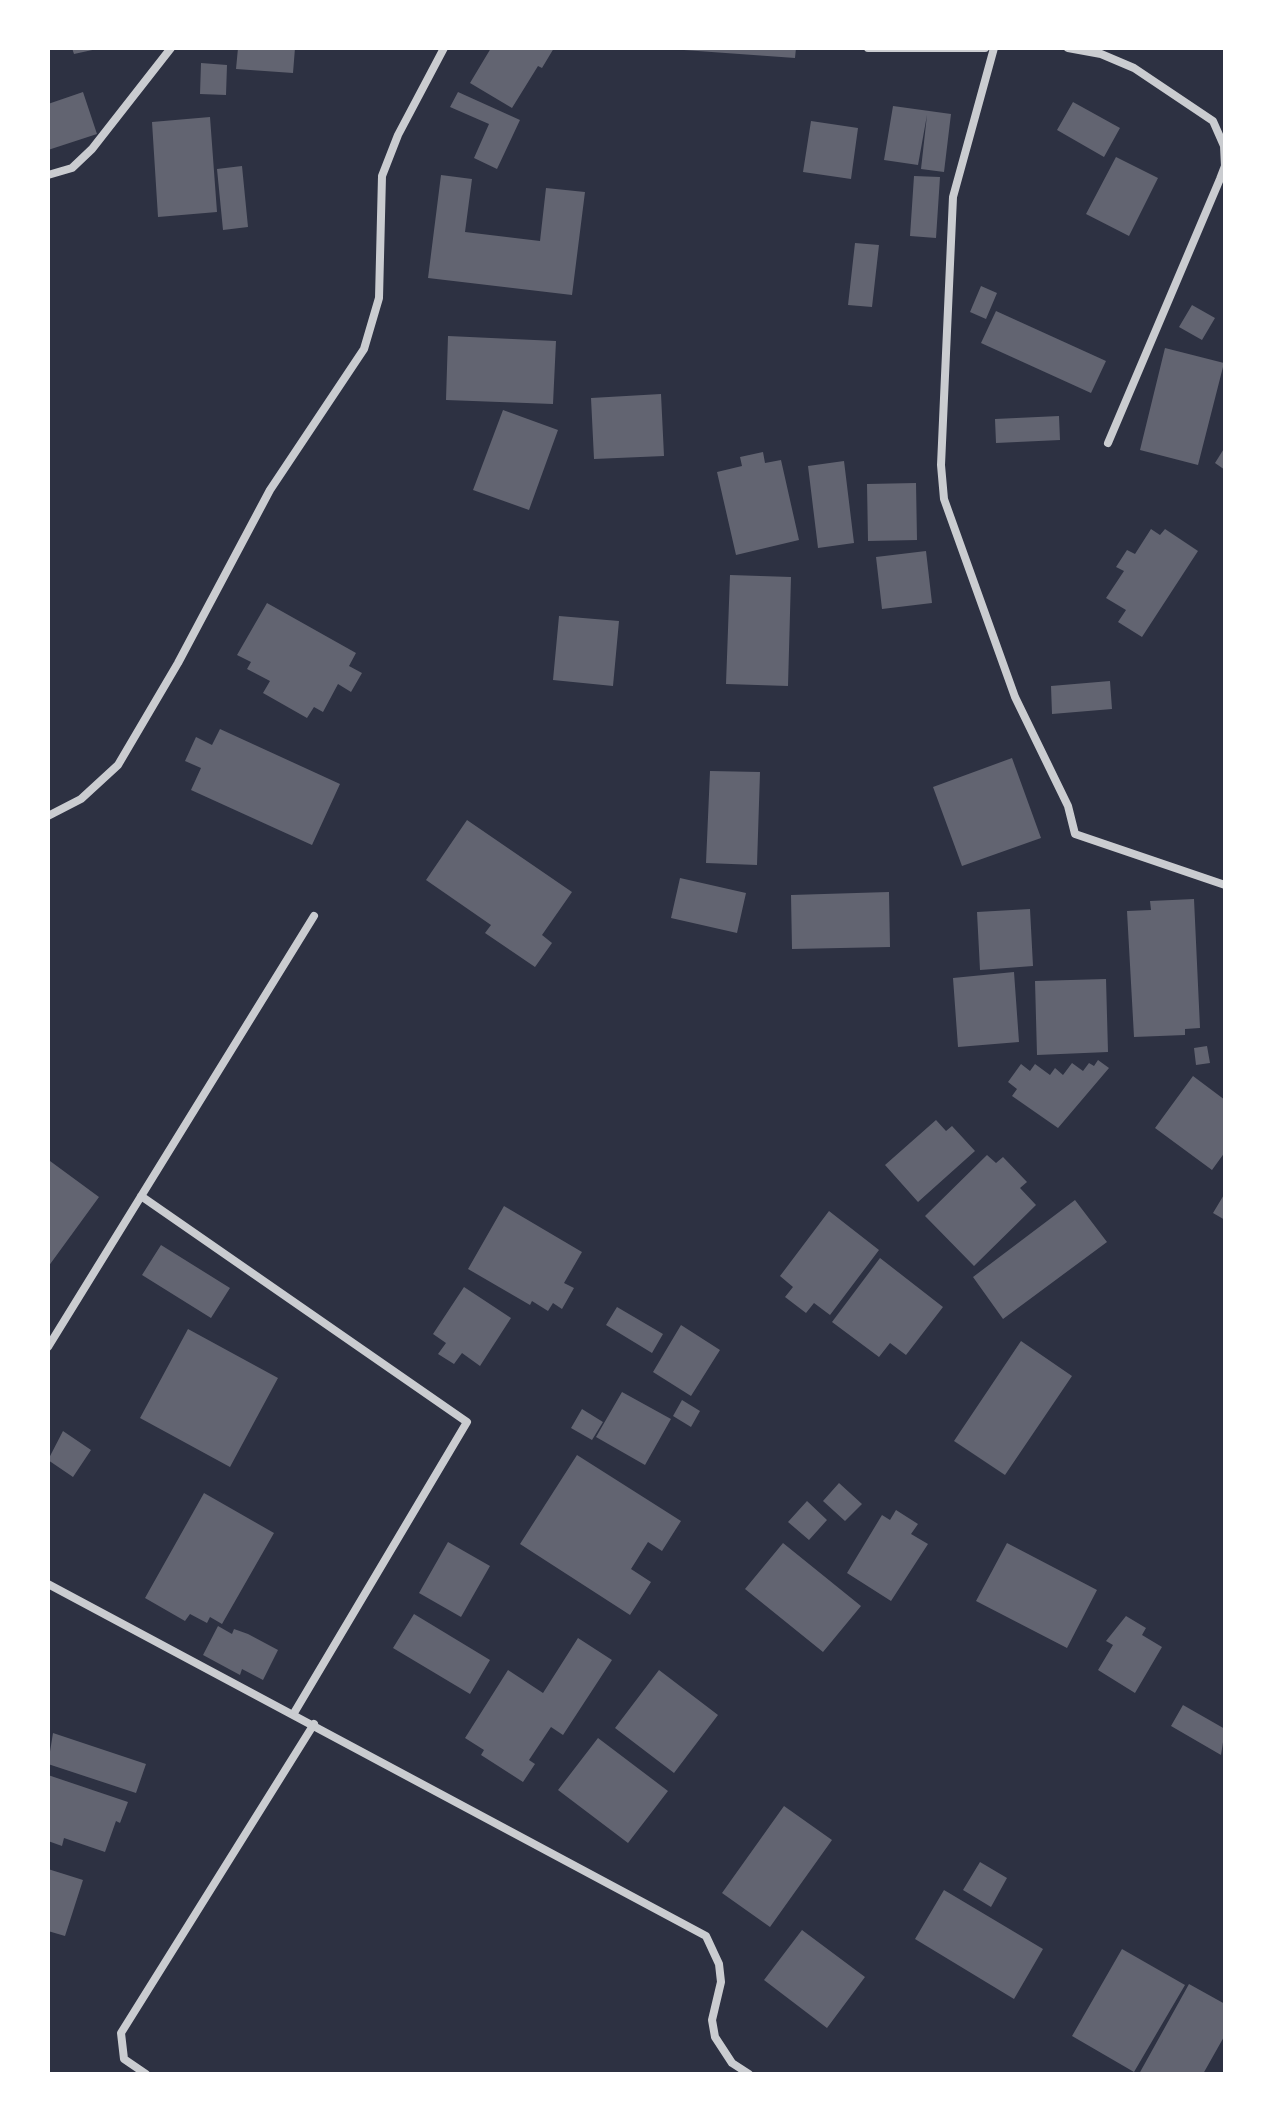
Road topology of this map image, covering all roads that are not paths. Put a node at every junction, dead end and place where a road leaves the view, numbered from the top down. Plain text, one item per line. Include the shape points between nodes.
1 (171, 48) edge
2 (444, 48) edge
3 (868, 48) edge
4 (985, 48) edge
5 (994, 48) edge
6 (1068, 48) edge
7 (48, 175) edge
8 (1108, 443) dead end
9 (48, 816) edge
10 (1225, 885) edge
11 (314, 916) dead end
12 (141, 1196) junction
13 (48, 1347) edge
14 (48, 1584) edge
15 (294, 1713) junction
16 (314, 1724) junction
17 (146, 2074) edge
18 (749, 2074) edge

1 - 7 street via 92,149 72,168
2 - 9 street via 382,176 379,298 364,349 270,490 118,765 81,799
3 - 4 street
5 - 10 street via 953,197 941,465 944,499 1015,697 1068,806 1075,834
6 - 8 street via 1134,68 1213,121 1224,146 1220,179
11 - 12 street
12 - 13 street
12 - 15 street via 467,1422
14 - 15 street
15 - 16 street
16 - 17 street via 121,2033 124,2059
16 - 18 street via 706,1936 715,1948 720,1973 712,2020 715,2037 732,2063

